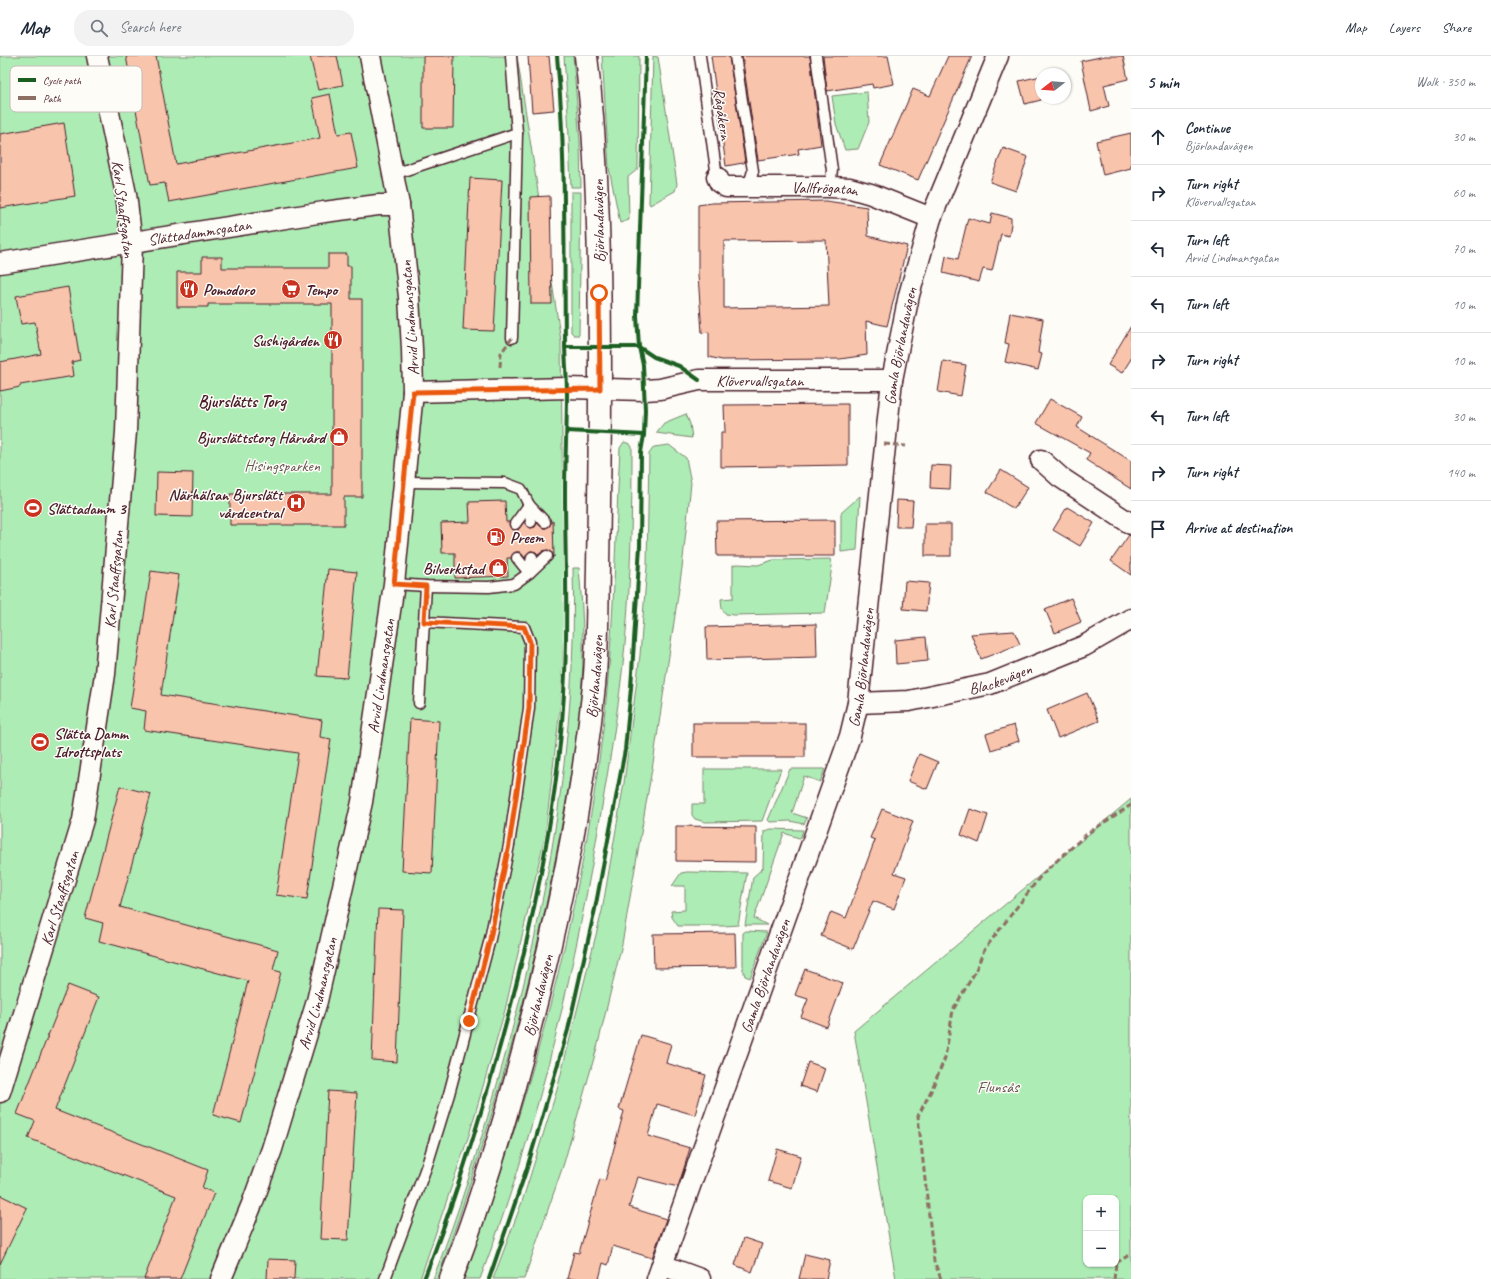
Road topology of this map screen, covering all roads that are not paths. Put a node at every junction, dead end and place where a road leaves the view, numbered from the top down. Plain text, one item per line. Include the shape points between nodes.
1 (97, 56) edge
2 (370, 56) edge
3 (511, 56) edge
4 (586, 56) edge
5 (700, 56) edge
6 (735, 56) edge
7 (816, 56) edge
8 (998, 56) edge
9 (99, 66) edge
10 (109, 112) edge
11 (517, 133) junction
12 (394, 174) junction
13 (717, 177) joint
14 (748, 187) junction
15 (830, 187) junction
16 (399, 204) junction
17 (932, 218) junction
18 (132, 244) junction
19 (0, 263) edge
20 (512, 338) dead end
21 (892, 380) junction
22 (600, 389) junction
23 (413, 392) junction
24 (1041, 460) dead end
25 (404, 482) junction
26 (529, 505) junction
27 (531, 522) dead end
28 (545, 522) dead end
29 (515, 524) dead end
30 (1131, 524) edge
31 (547, 556) dead end
32 (532, 557) dead end
33 (517, 558) dead end
34 (529, 573) junction
35 (394, 584) junction
36 (426, 586) junction
37 (1131, 619) edge
38 (424, 622) junction
39 (419, 703) dead end
40 (858, 704) junction
41 (0, 1092) edge
42 (660, 1272) edge
43 (221, 1279) edge
44 (385, 1279) edge
45 (450, 1279) edge
46 (700, 1279) edge

1 - 9 street, Karl Staaffsgatan
2 - 12 street, Arvid Lindmansgatan
3 - 11 lane
4 - 22 street, Björlandavägen via 597,176
5 - 13 lane, Rågåkern
6 - 14 lane via 752,171
7 - 15 lane via 832,170
8 - 17 street, Gamla Björlandavägen
10 - 18 street, Karl Staaffsgatan via 126,194
11 - 12 lane
11 - 20 lane
12 - 16 street, Arvid Lindmansgatan
13 - 14 street, Vallfrögatan via 726,187
14 - 15 street, Vallfrögatan
15 - 17 street, Vallfrögatan via 850,188 871,194
16 - 18 street, Slättadammsgatan via 324,212
16 - 23 street, Arvid Lindmansgatan via 409,298
17 - 21 street, Gamla Björlandavägen via 909,295
18 - 19 street, Slättadammsgatan
18 - 41 street, Karl Staaffsgatan via 126,432 105,674 84,812
21 - 22 street, Klövervallsgatan via 699,380 660,389
21 - 40 street, Gamla Björlandavägen
22 - 23 street, Klövervallsgatan
22 - 45 street, Björlandavägen via 596,648 580,796 550,946 515,1082 482,1190
23 - 25 street, Arvid Lindmansgatan
24 - 30 street via 1060,477
25 - 26 lane via 505,483 521,489
25 - 35 street, Arvid Lindmansgatan
26 - 27 lane
26 - 28 lane
26 - 29 lane
31 - 34 lane
32 - 34 lane
33 - 34 lane
34 - 36 lane via 514,584 490,587
35 - 36 lane
35 - 43 street, Arvid Lindmansgatan via 362,802 317,1001 267,1163
36 - 38 lane
37 - 40 street, Blackevägen via 1084,646 990,684 909,701
38 - 39 lane
38 - 44 lane via 524,627 530,642 529,708 509,845 490,939 449,1094 428,1162
40 - 42 street, Gamla Björlandavägen via 845,751
42 - 46 street, Gamla Björlandavägen

